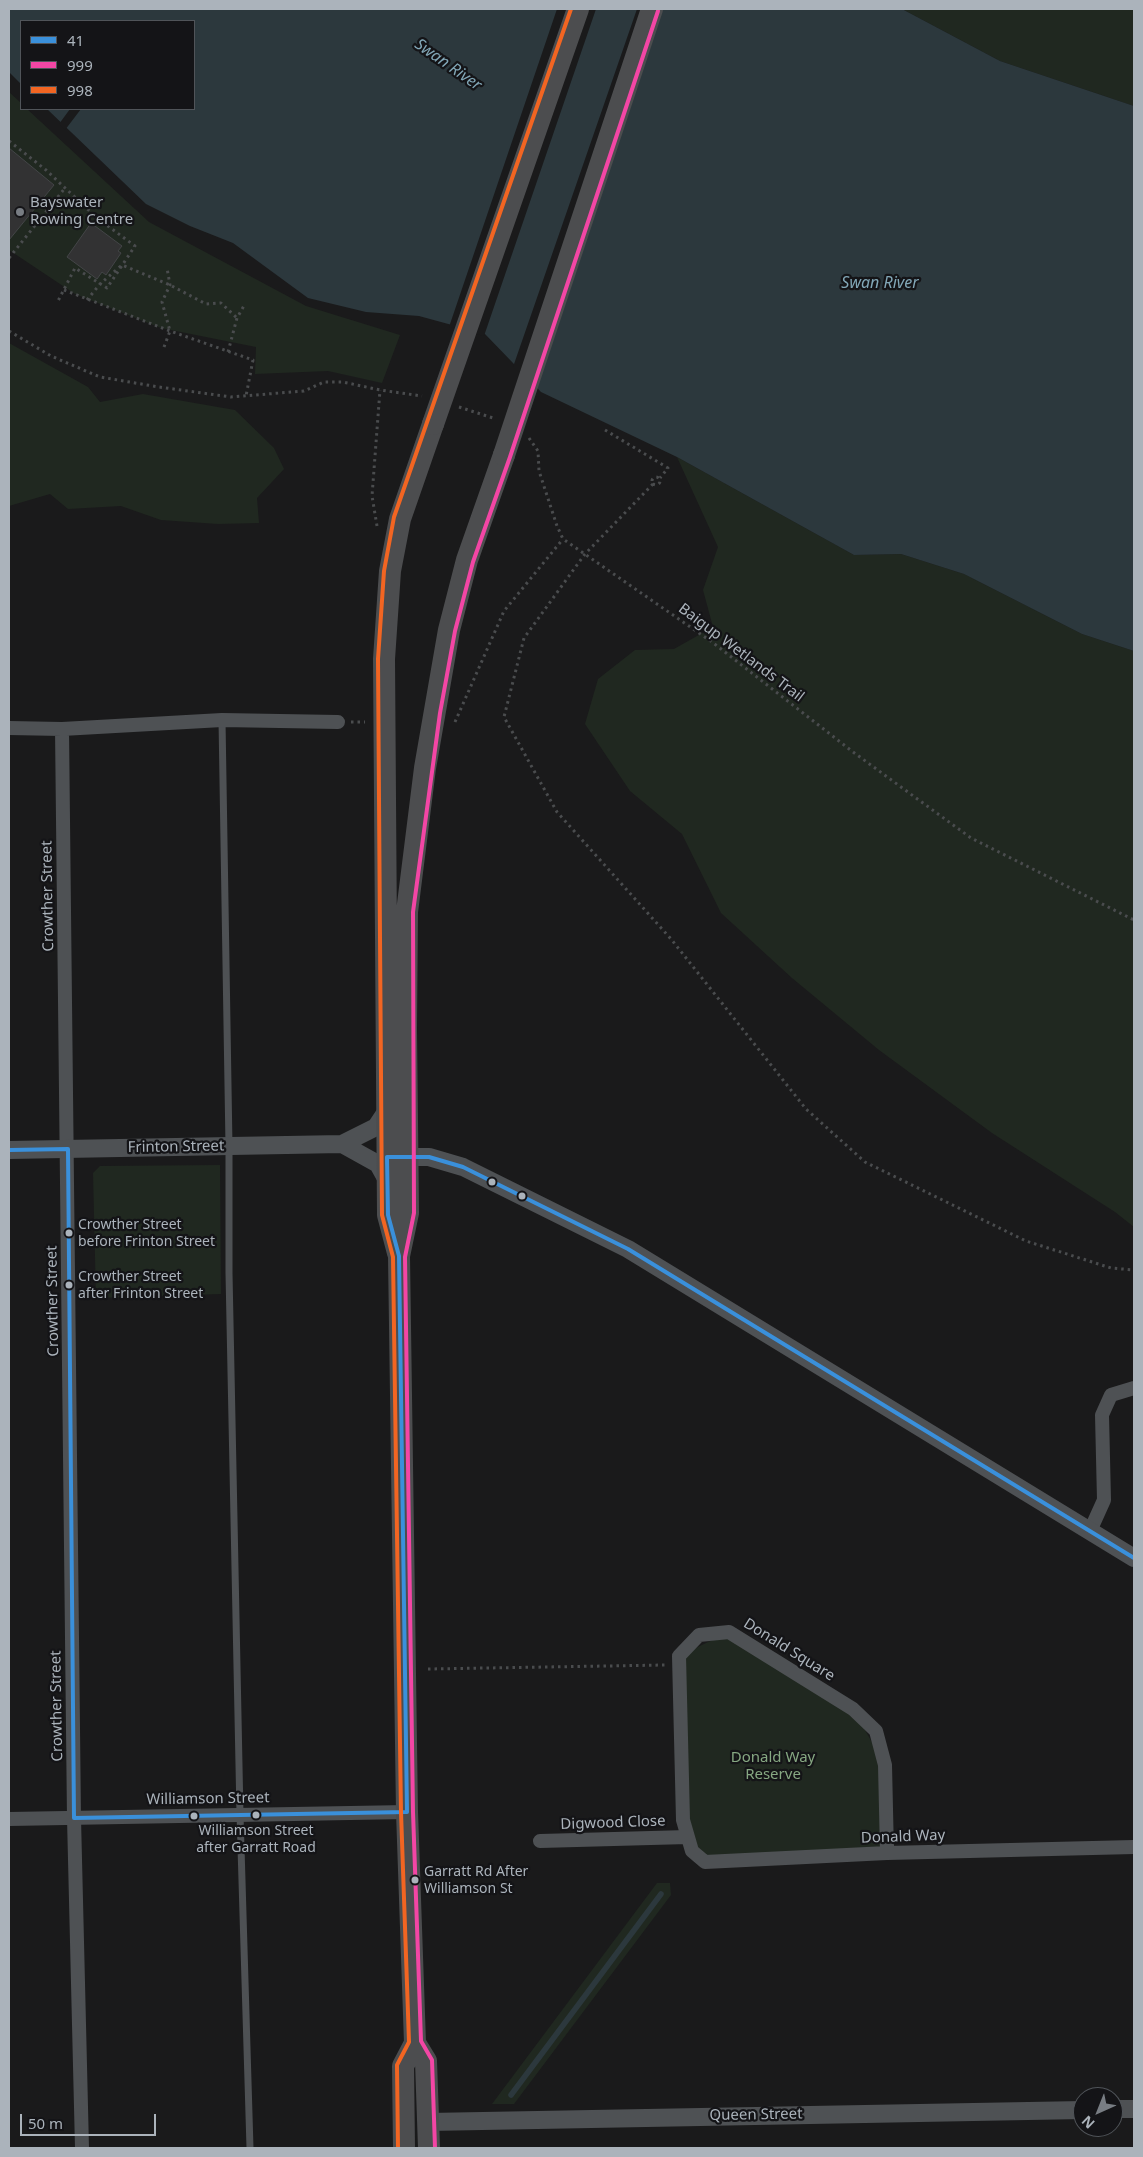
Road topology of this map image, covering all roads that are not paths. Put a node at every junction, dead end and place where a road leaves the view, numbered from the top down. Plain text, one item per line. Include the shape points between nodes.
1 (578, 9) edge
2 (652, 9) edge
3 (222, 720) junction
4 (338, 722) road end
5 (9, 728) edge
6 (62, 729) junction
7 (386, 1112) junction
8 (342, 1144) junction
9 (229, 1146) junction
10 (68, 1149) junction
11 (9, 1150) edge
12 (398, 1157) junction
13 (388, 1182) junction
14 (399, 1256) junction
15 (1134, 1388) edge
16 (1090, 1531) junction
17 (1134, 1558) edge
18 (407, 1812) junction
19 (240, 1814) junction
20 (74, 1818) junction
21 (9, 1819) edge
22 (688, 1837) junction
23 (540, 1841) dead end
24 (1134, 1847) edge
25 (887, 1853) junction
26 (415, 2043) junction
27 (1073, 2110) edge
28 (428, 2122) junction
29 (82, 2148) edge
30 (250, 2148) edge
31 (404, 2148) edge
32 (429, 2148) edge

1 - 7 main road, bridge via 400,519 390,571 384,659
2 - 12 main road, bridge via 467,560 449,630 425,768 408,912 406,1029
3 - 4 street
3 - 6 street
3 - 9 lane
5 - 6 street
6 - 10 street, Crowther Street
7 - 8 street, Frinton Street via 376,1127
7 - 12 main road
8 - 9 street, Frinton Street
8 - 13 street via 378,1164
9 - 10 street, Frinton Street
9 - 19 lane
10 - 11 street, Frinton Street
10 - 20 street, Crowther Street
12 - 13 main road
12 - 14 main road via 408,1213
12 - 16 street via 436,1158 463,1167 628,1249
13 - 14 main road via 388,1216
14 - 18 main road
15 - 16 street via 1111,1394 1102,1415 1104,1500
16 - 17 street
18 - 19 street, Williamson Street
18 - 26 main road
19 - 20 street, Williamson Street
19 - 30 lane
20 - 21 street, Williamson Street
20 - 29 street, Crowther Street
22 - 23 street, Digwood Close
22 - 25 street, Donald Way via 692,1851 705,1862
22 - 25 street, Donald Square via 683,1820 679,1656 700,1635 729,1632 853,1708 876,1731 884,1765
24 - 25 street, Donald Way
26 - 28 main road via 426,2061
26 - 31 main road via 403,2066
27 - 28 street, Queen Street
28 - 32 main road

